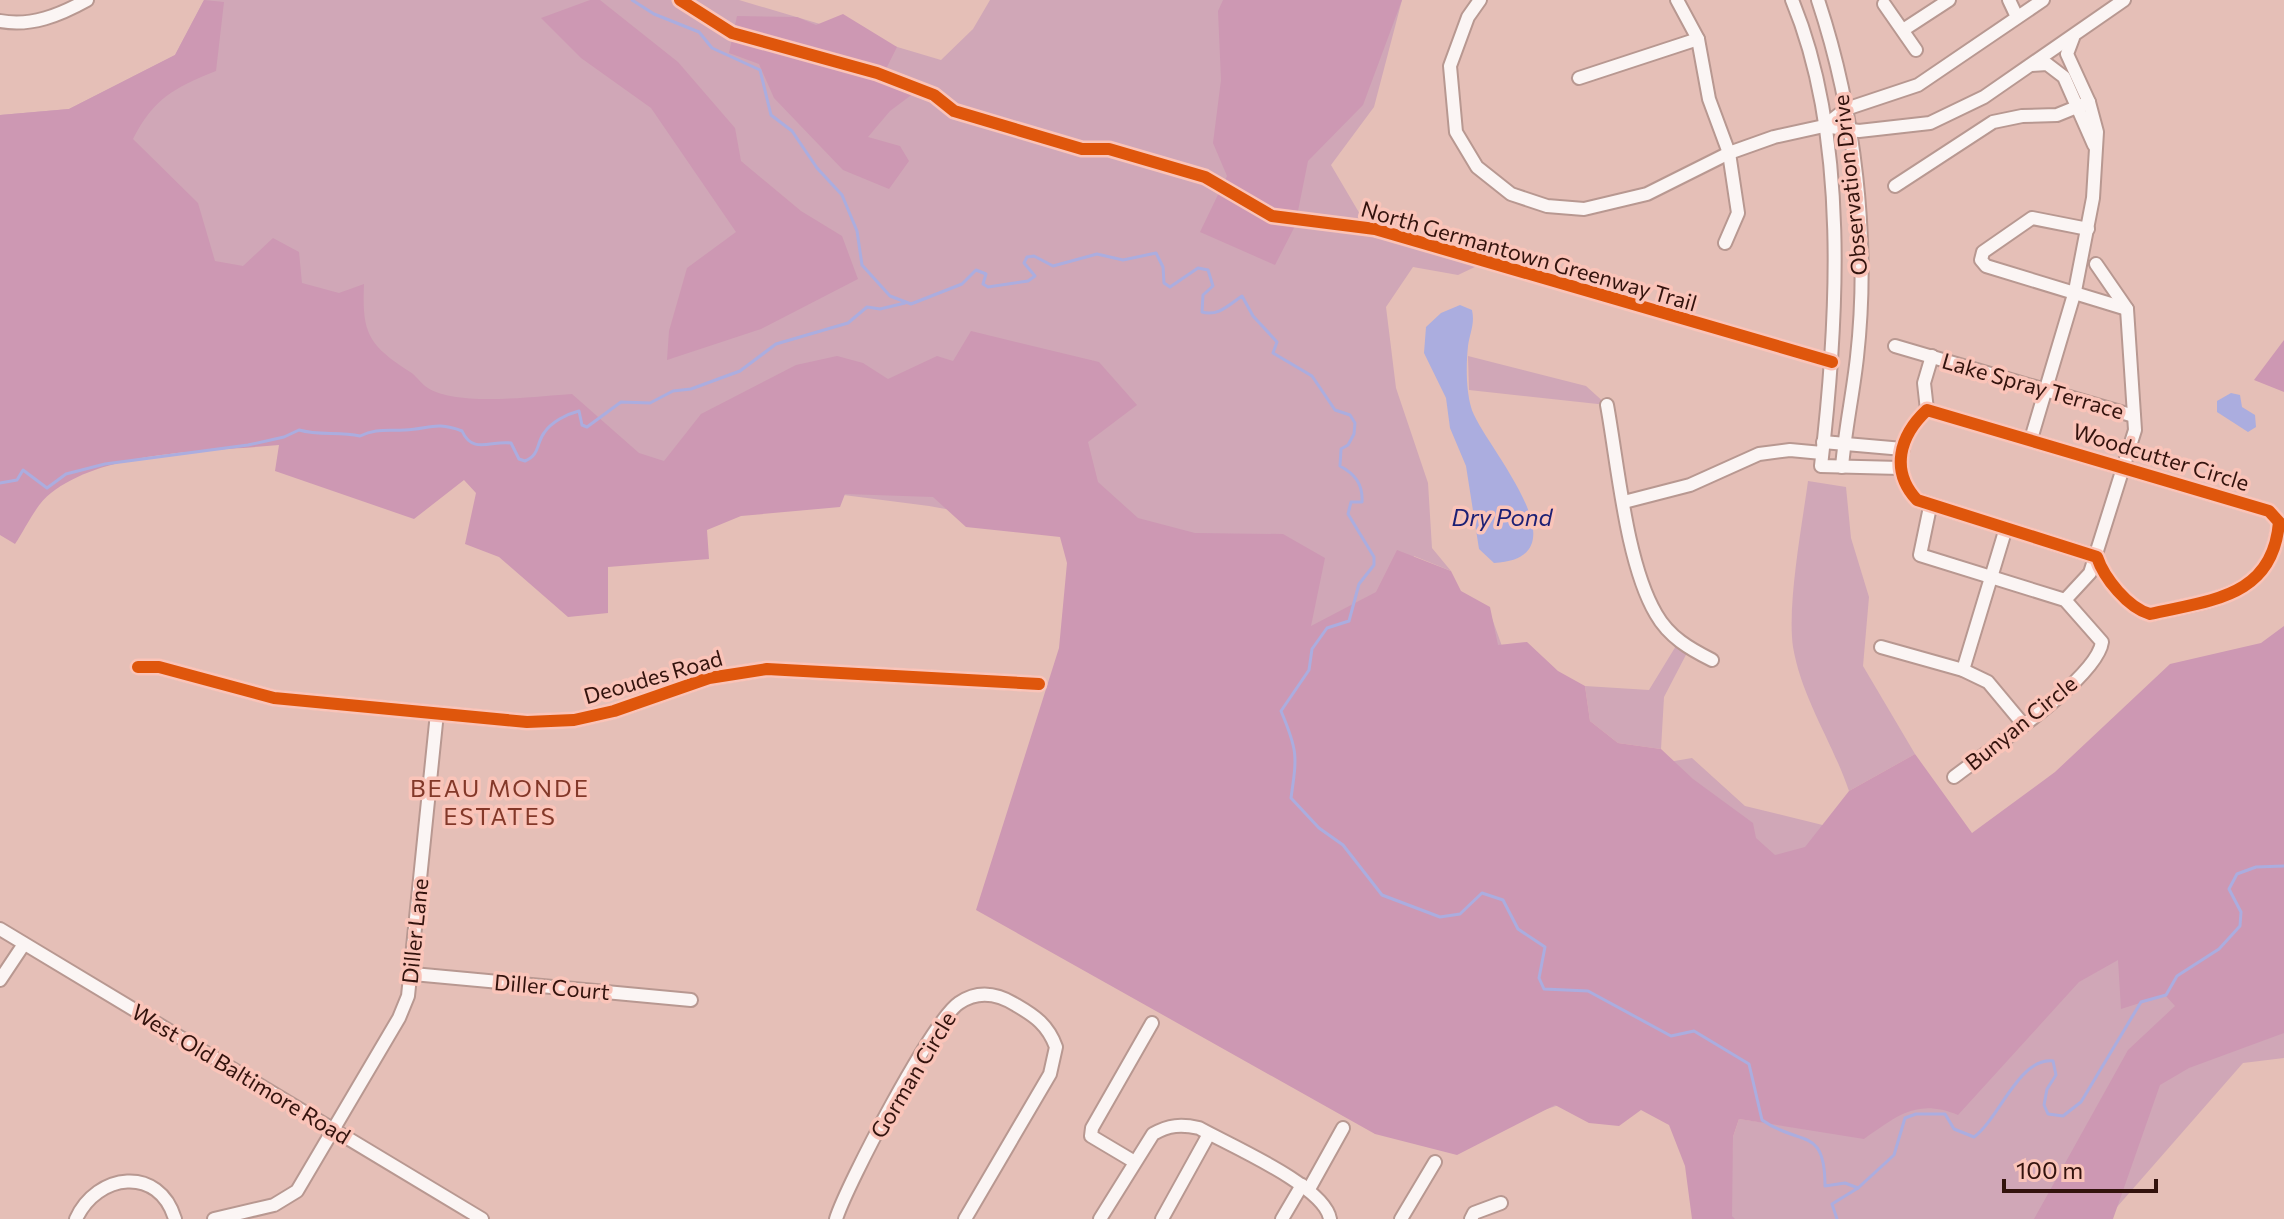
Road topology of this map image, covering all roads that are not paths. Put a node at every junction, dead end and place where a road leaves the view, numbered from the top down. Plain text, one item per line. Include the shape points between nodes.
1 (87, 0) edge
2 (1480, 0) edge
3 (1677, 0) edge
4 (1792, 0) edge
5 (1818, 0) edge
6 (1949, 0) edge
7 (2009, 0) edge
8 (2124, 0) edge
9 (2035, 2) edge
10 (1884, 4) dead end
11 (2017, 17) junction
12 (0, 21) edge
13 (1903, 30) junction
14 (2074, 36) junction
15 (1698, 39) junction
16 (1916, 50) dead end
17 (2031, 65) junction
18 (1579, 78) dead end
19 (2084, 104) junction
20 (1846, 109) junction
21 (1824, 126) junction
22 (1848, 130) junction
23 (1729, 153) junction
24 (1895, 186) dead end
25 (2088, 229) junction
26 (1725, 243) dead end
27 (2096, 264) dead end
28 (2075, 291) junction
29 (2127, 309) junction
30 (1895, 346) dead end
31 (1932, 356) junction
32 (2046, 390) junction
33 (1607, 405) dead end
34 (1927, 410) junction
35 (2134, 416) junction
36 (2031, 439) junction
37 (1845, 445) junction
38 (1903, 449) junction
39 (1822, 454) junction
40 (1842, 467) junction
41 (2124, 467) junction
42 (1900, 468) junction
43 (1624, 502) junction
44 (1930, 507) junction
45 (2006, 528) junction
46 (2097, 557) junction
47 (1990, 579) junction
48 (2065, 600) junction
49 (1881, 647) dead end
50 (1712, 660) dead end
51 (138, 667) dead end
52 (1963, 670) junction
53 (1039, 684) dead end
54 (437, 713) junction
55 (2023, 724) junction
56 (1954, 777) dead end
57 (0, 929) edge
58 (24, 944) junction
59 (413, 974) junction
60 (0, 980) edge
61 (691, 1000) dead end
62 (1152, 1023) dead end
63 (1343, 1128) dead end
64 (334, 1130) junction
65 (1209, 1134) junction
66 (1133, 1161) junction
67 (1435, 1162) dead end
68 (1306, 1187) junction
69 (1501, 1203) dead end
70 (249, 1215) edge
71 (76, 1219) edge
72 (175, 1219) edge
73 (214, 1219) edge
74 (482, 1219) edge
75 (836, 1219) edge
76 (965, 1219) edge
77 (1100, 1219) edge
78 (1162, 1219) edge
79 (1282, 1219) edge
80 (1330, 1219) edge
81 (1401, 1219) edge
82 (1471, 1219) edge

1 - 12 street via 41,20
2 - 23 street via 1456,43 1449,93 1456,132 1477,167 1511,194 1547,206 1584,209 1647,194
3 - 15 street
4 - 21 street, Observation Drive via 1814,67
5 - 20 street, Observation Drive
6 - 13 street
7 - 11 street
8 - 14 street
9 - 11 street
10 - 13 street
11 - 20 street via 1918,85
13 - 16 street
14 - 17 street
14 - 19 street via 2067,54
15 - 18 street
15 - 23 street via 1709,99
17 - 19 street via 2056,67
17 - 22 street via 1984,97 1930,123
19 - 24 street via 2057,115 1993,122
19 - 25 street via 2097,132
20 - 21 street
20 - 22 street, Observation Drive
21 - 22 street
21 - 23 street
21 - 39 street, Observation Drive via 1835,241 1832,362
22 - 37 street, Observation Drive via 1861,291
23 - 26 street via 1738,213
25 - 28 street
25 - 28 street via 2032,218 1983,252 1981,260 1986,266
27 - 29 street
28 - 29 street
28 - 32 street
29 - 35 street
30 - 31 street, Lake Spray Terrace
31 - 32 street, Lake Spray Terrace
31 - 34 street, Lake Spray Terrace via 1924,383
32 - 35 street, Lake Spray Terrace
32 - 36 street
33 - 43 street
34 - 36 street, Woodcutter Circle
34 - 38 street via 1916,420
35 - 41 street
36 - 41 street, Woodcutter Circle
37 - 38 street
37 - 39 street
37 - 40 street, Observation Drive
38 - 42 street
39 - 40 street
39 - 43 street via 1759,454 1690,485
40 - 42 street
41 - 46 street
41 - 46 street, Woodcutter Circle via 2275,514 2279,528 2270,558 2241,590 2150,614 2133,605 2101,570
42 - 44 street via 1907,490
43 - 50 street via 1637,563 1656,614 1683,646
44 - 45 street
44 - 47 street via 1920,555
45 - 46 street
45 - 47 street
46 - 48 street
47 - 48 street
47 - 52 street
48 - 55 street, Bunyan Circle via 2098,635 2101,651 2073,684
49 - 52 street
51 - 54 street, Deoudes Road via 159,667 274,698
52 - 55 street via 1988,682
53 - 54 street, Deoudes Road via 767,669 709,678 574,720 527,722
54 - 59 street, Diller Lane
55 - 56 street, Bunyan Circle
57 - 58 street, West Old Baltimore Road
58 - 60 street
58 - 64 street, West Old Baltimore Road
59 - 61 street, Diller Court
59 - 64 street, Diller Lane via 399,1018
62 - 66 street via 1092,1128 1091,1136
63 - 68 street
64 - 70 street, Diller Lane via 297,1191
64 - 74 street, West Old Baltimore Road
65 - 66 street via 1183,1125 1166,1127 1153,1134
65 - 68 street
65 - 78 street
66 - 77 street
67 - 81 street
68 - 79 street
68 - 80 street via 1329,1210
69 - 82 street
70 - 73 street, Diller Lane
71 - 72 street via 90,1195 133,1182 159,1191
75 - 76 street, Gorman Circle via 861,1161 945,1016 975,994 994,995 1040,1019 1056,1047 1050,1074

